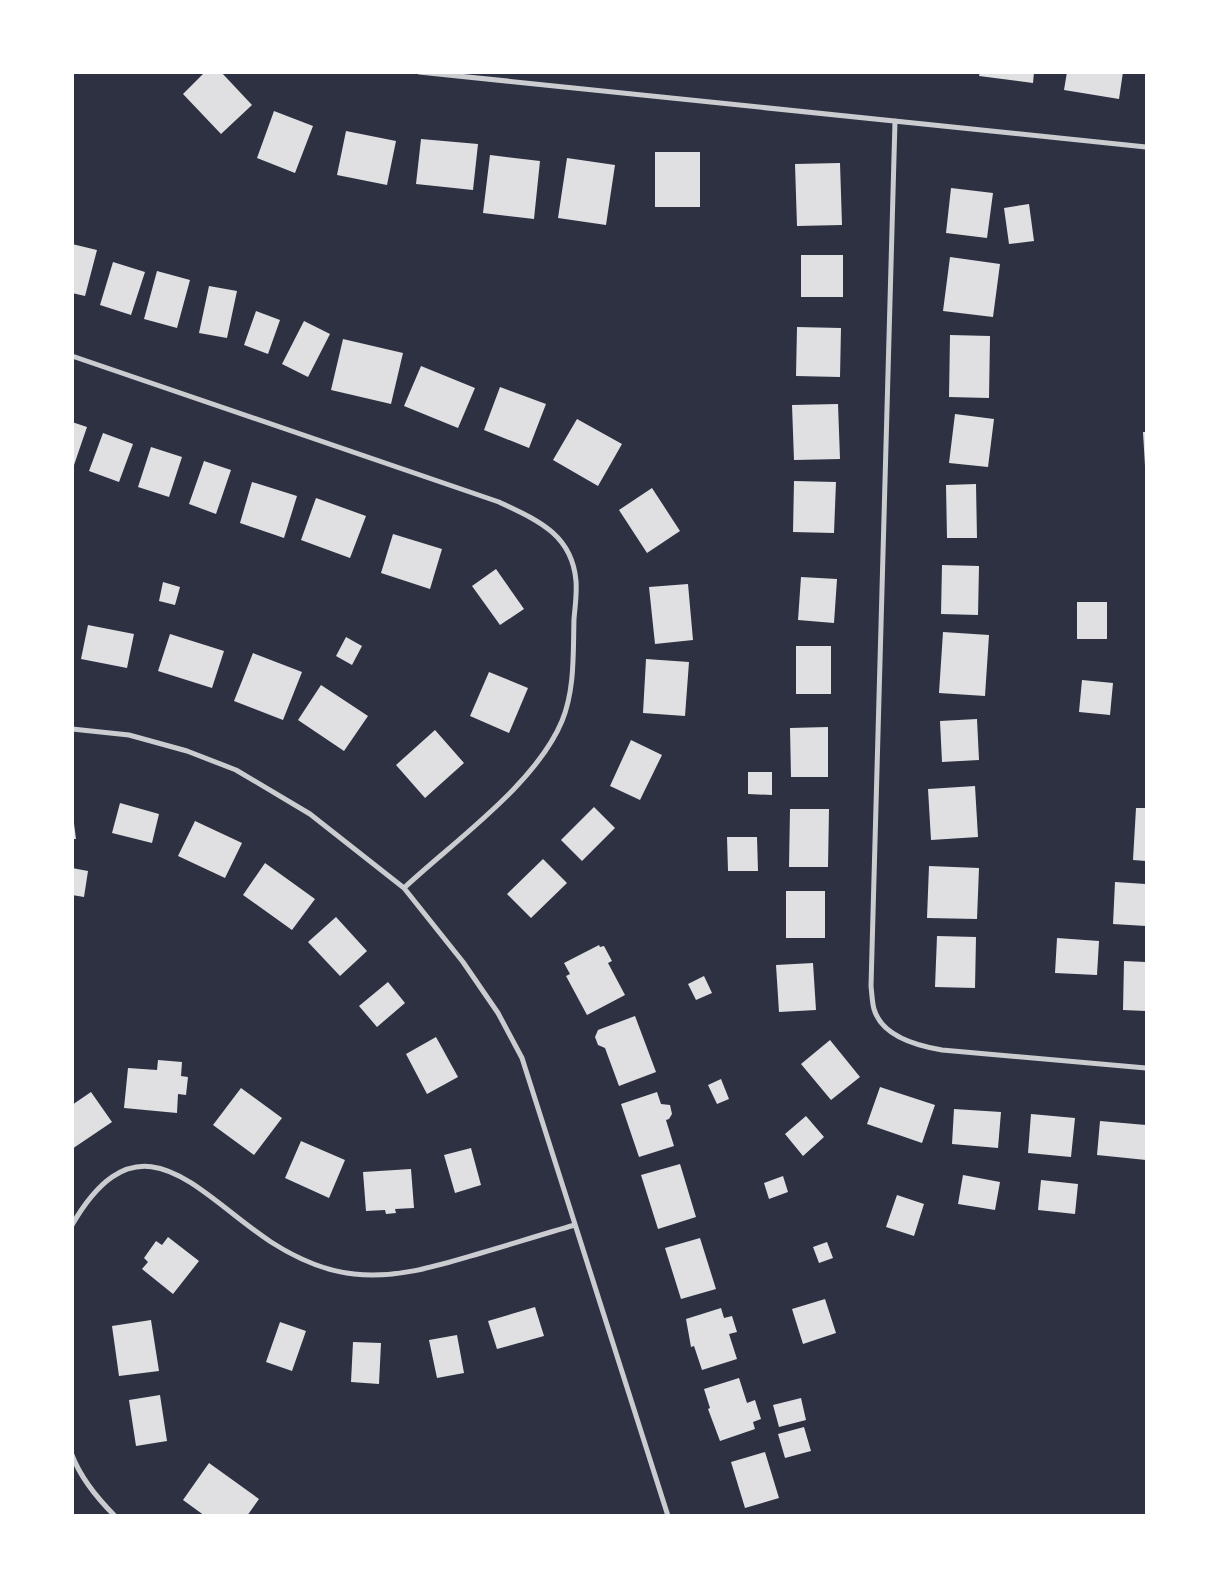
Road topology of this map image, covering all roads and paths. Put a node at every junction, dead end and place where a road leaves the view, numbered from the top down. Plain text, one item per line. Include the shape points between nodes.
1 (419, 72) edge
2 (895, 121) junction
3 (1146, 147) edge
4 (72, 356) edge
5 (72, 729) edge
6 (404, 888) junction
7 (1146, 1068) edge
8 (72, 1225) edge
9 (575, 1225) junction
10 (72, 1455) edge
11 (115, 1516) edge
12 (668, 1516) edge

1 - 2 street
2 - 3 street
2 - 7 street via 871,986 874,1009 888,1027 916,1046
4 - 6 street via 499,502 535,519 558,536 571,556 576,582 572,682 562,720 544,755 501,801
5 - 6 street via 129,735 187,751 236,770 310,814
6 - 9 street via 498,1012 522,1058
8 - 9 street via 101,1185 123,1172 145,1167 166,1169 187,1178 284,1250 323,1268 355,1274 386,1275 428,1268
9 - 12 street
10 - 11 street via 85,1481

